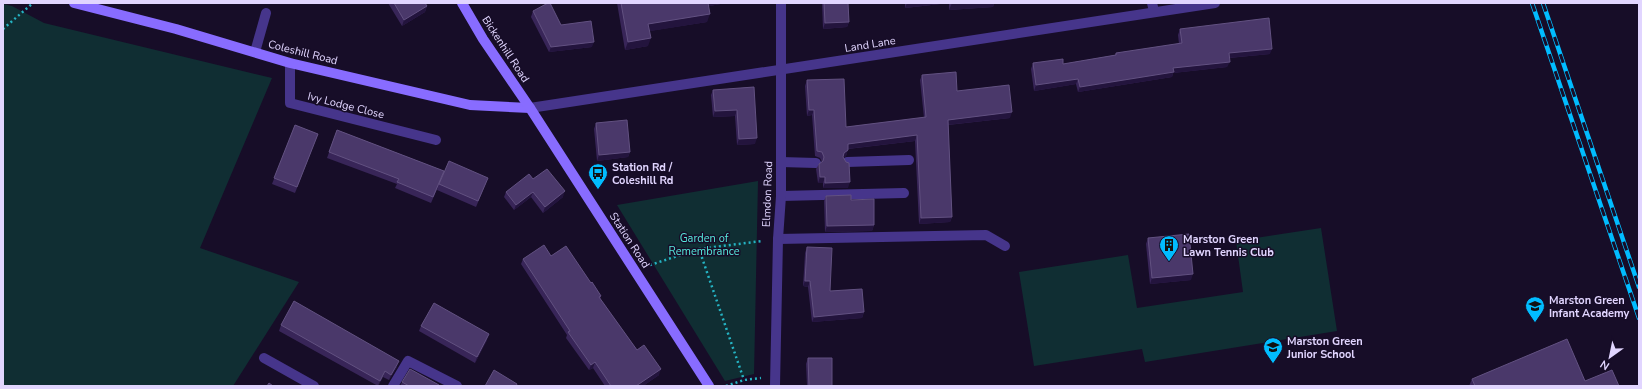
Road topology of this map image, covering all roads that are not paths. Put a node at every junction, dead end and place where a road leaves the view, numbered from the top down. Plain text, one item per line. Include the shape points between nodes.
1 (74, 3) edge
2 (462, 3) edge
3 (781, 3) edge
4 (1215, 3) edge
5 (1153, 7) edge
6 (266, 13) dead end
7 (255, 52) junction
8 (290, 63) junction
9 (780, 70) junction
10 (530, 108) junction
11 (436, 140) dead end
12 (909, 160) dead end
13 (781, 162) junction
14 (816, 162) dead end
15 (847, 162) edge
16 (904, 193) dead end
17 (780, 196) junction
18 (778, 239) junction
19 (1005, 246) dead end
20 (264, 358) dead end
21 (314, 386) edge
22 (393, 386) edge
23 (457, 386) edge
24 (709, 386) edge
25 (775, 386) edge

1 - 7 street, Coleshill Road via 176,28
2 - 10 street, Bickenhill Road
3 - 9 street, Elmdon Road
4 - 5 street, Land Lane
5 - 9 street, Land Lane
6 - 7 street
7 - 8 street, Coleshill Road
8 - 10 street, Coleshill Road via 470,105
8 - 11 street, Ivy Lodge Close via 290,103
9 - 10 street, Land Lane
9 - 13 street, Elmdon Road
10 - 24 street, Station Road
12 - 15 street
13 - 14 street
13 - 17 street, Elmdon Road
16 - 17 street
17 - 18 street, Elmdon Road
18 - 19 street via 986,235
18 - 25 street, Elmdon Road
20 - 21 street
22 - 23 street via 408,361

